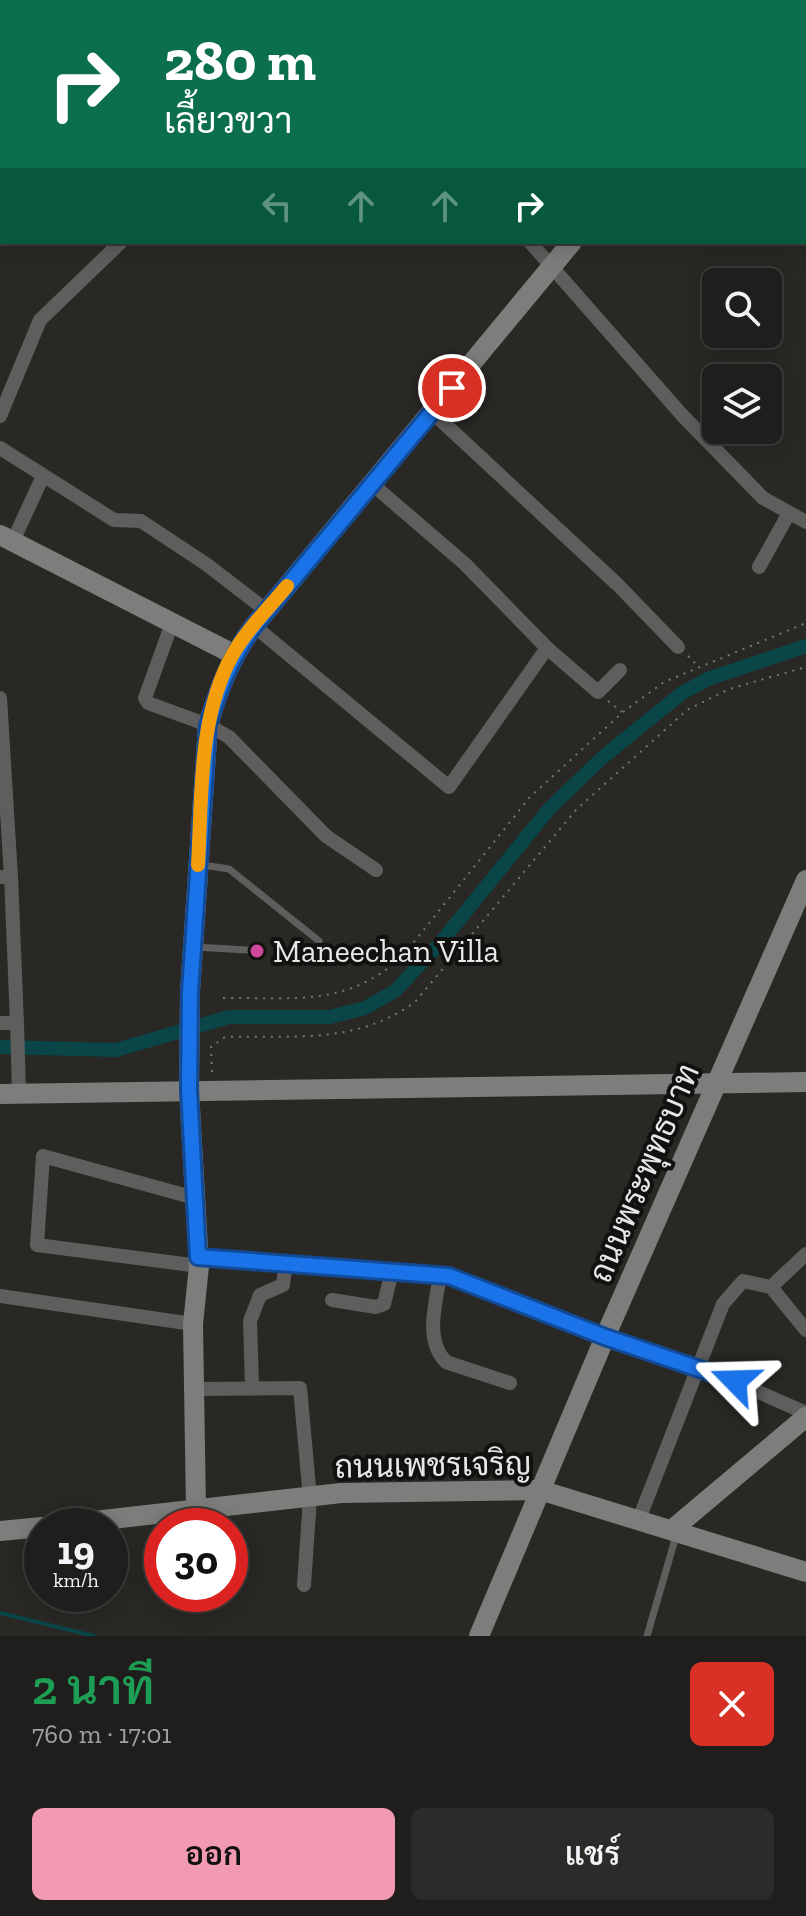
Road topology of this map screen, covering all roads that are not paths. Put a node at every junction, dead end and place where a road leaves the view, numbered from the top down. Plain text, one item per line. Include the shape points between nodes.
1 (119, 244) edge
2 (532, 244) edge
3 (570, 244) edge
4 (552, 268) junction
5 (432, 412) junction
6 (0, 416) edge
7 (0, 448) edge
8 (43, 476) junction
9 (372, 484) junction
10 (789, 513) junction
11 (806, 522) edge
12 (7, 538) edge
13 (759, 567) dead end
14 (260, 618) junction
15 (172, 623) junction
16 (678, 647) dead end
17 (547, 648) junction
18 (233, 654) junction
19 (620, 670) dead end
20 (0, 698) edge
21 (208, 725) junction
22 (198, 865) junction
23 (376, 870) dead end
24 (5, 877) edge
25 (806, 880) edge
26 (319, 941) dead end
27 (193, 947) junction
28 (247, 950) dead end
29 (0, 1023) edge
30 (17, 1026) junction
31 (715, 1082) junction
32 (806, 1082) edge
33 (13, 1090) edge
34 (189, 1090) junction
35 (195, 1198) junction
36 (806, 1254) edge
37 (199, 1262) junction
38 (286, 1262) junction
39 (392, 1271) junction
40 (440, 1275) junction
41 (771, 1287) junction
42 (0, 1296) edge
43 (332, 1300) dead end
44 (193, 1324) junction
45 (806, 1330) edge
46 (605, 1337) junction
47 (697, 1366) junction
48 (510, 1383) dead end
49 (252, 1387) junction
50 (195, 1389) junction
51 (806, 1415) edge
52 (540, 1490) junction
53 (310, 1498) junction
54 (196, 1508) edge
55 (215, 1508) edge
56 (639, 1519) junction
57 (24, 1529) edge
58 (675, 1530) junction
59 (0, 1531) edge
60 (806, 1572) edge
61 (304, 1585) dead end
62 (479, 1636) edge
63 (647, 1636) edge

1 - 6 street via 40,320
2 - 4 street
3 - 4 street
4 - 5 street
4 - 10 street via 692,426 763,498
5 - 9 street
5 - 16 street
7 - 8 street
8 - 12 street
8 - 14 street via 114,520 141,521 206,564
9 - 14 street
9 - 17 street via 465,564
10 - 11 street
10 - 13 street
12 - 15 street
14 - 17 street via 449,787
14 - 18 street
15 - 18 street
15 - 21 street via 145,698 152,706
17 - 19 street via 598,692
18 - 21 street
20 - 24 street
21 - 22 street
21 - 23 street via 244,751 326,836
22 - 26 lane via 229,869
22 - 27 street
24 - 30 street
25 - 31 street, ถนนพระพุทธบาท
27 - 28 lane
27 - 34 street
29 - 30 street
30 - 33 street
31 - 32 street
31 - 34 street
31 - 46 street, ถนนพระพุทธบาท
33 - 34 street
34 - 35 street
35 - 37 street
35 - 37 street via 43,1156 37,1245
36 - 41 street
37 - 38 street
37 - 44 street
38 - 39 street
38 - 49 street via 283,1285 260,1295 253,1311
39 - 40 street
39 - 43 street via 384,1304
40 - 46 street
40 - 48 street via 433,1327 438,1354 446,1362
41 - 45 street
41 - 47 street via 743,1281 723,1304
42 - 44 street
44 - 50 street
46 - 47 street
46 - 52 street, ถนนพระพุทธบาท
47 - 51 street
47 - 56 street
49 - 50 street
49 - 53 street via 300,1388
50 - 54 street
51 - 58 street
52 - 53 street, ถนนเพชรเจริญ
52 - 56 street, ถนนเพชรเจริญ
52 - 62 street, ถนนพระพุทธบาท
53 - 55 street, ถนนเพชรเจริญ
53 - 61 street
56 - 58 street, ถนนเพชรเจริญ
57 - 59 street
58 - 60 street, ถนนเพชรเจริญ
58 - 63 lane

